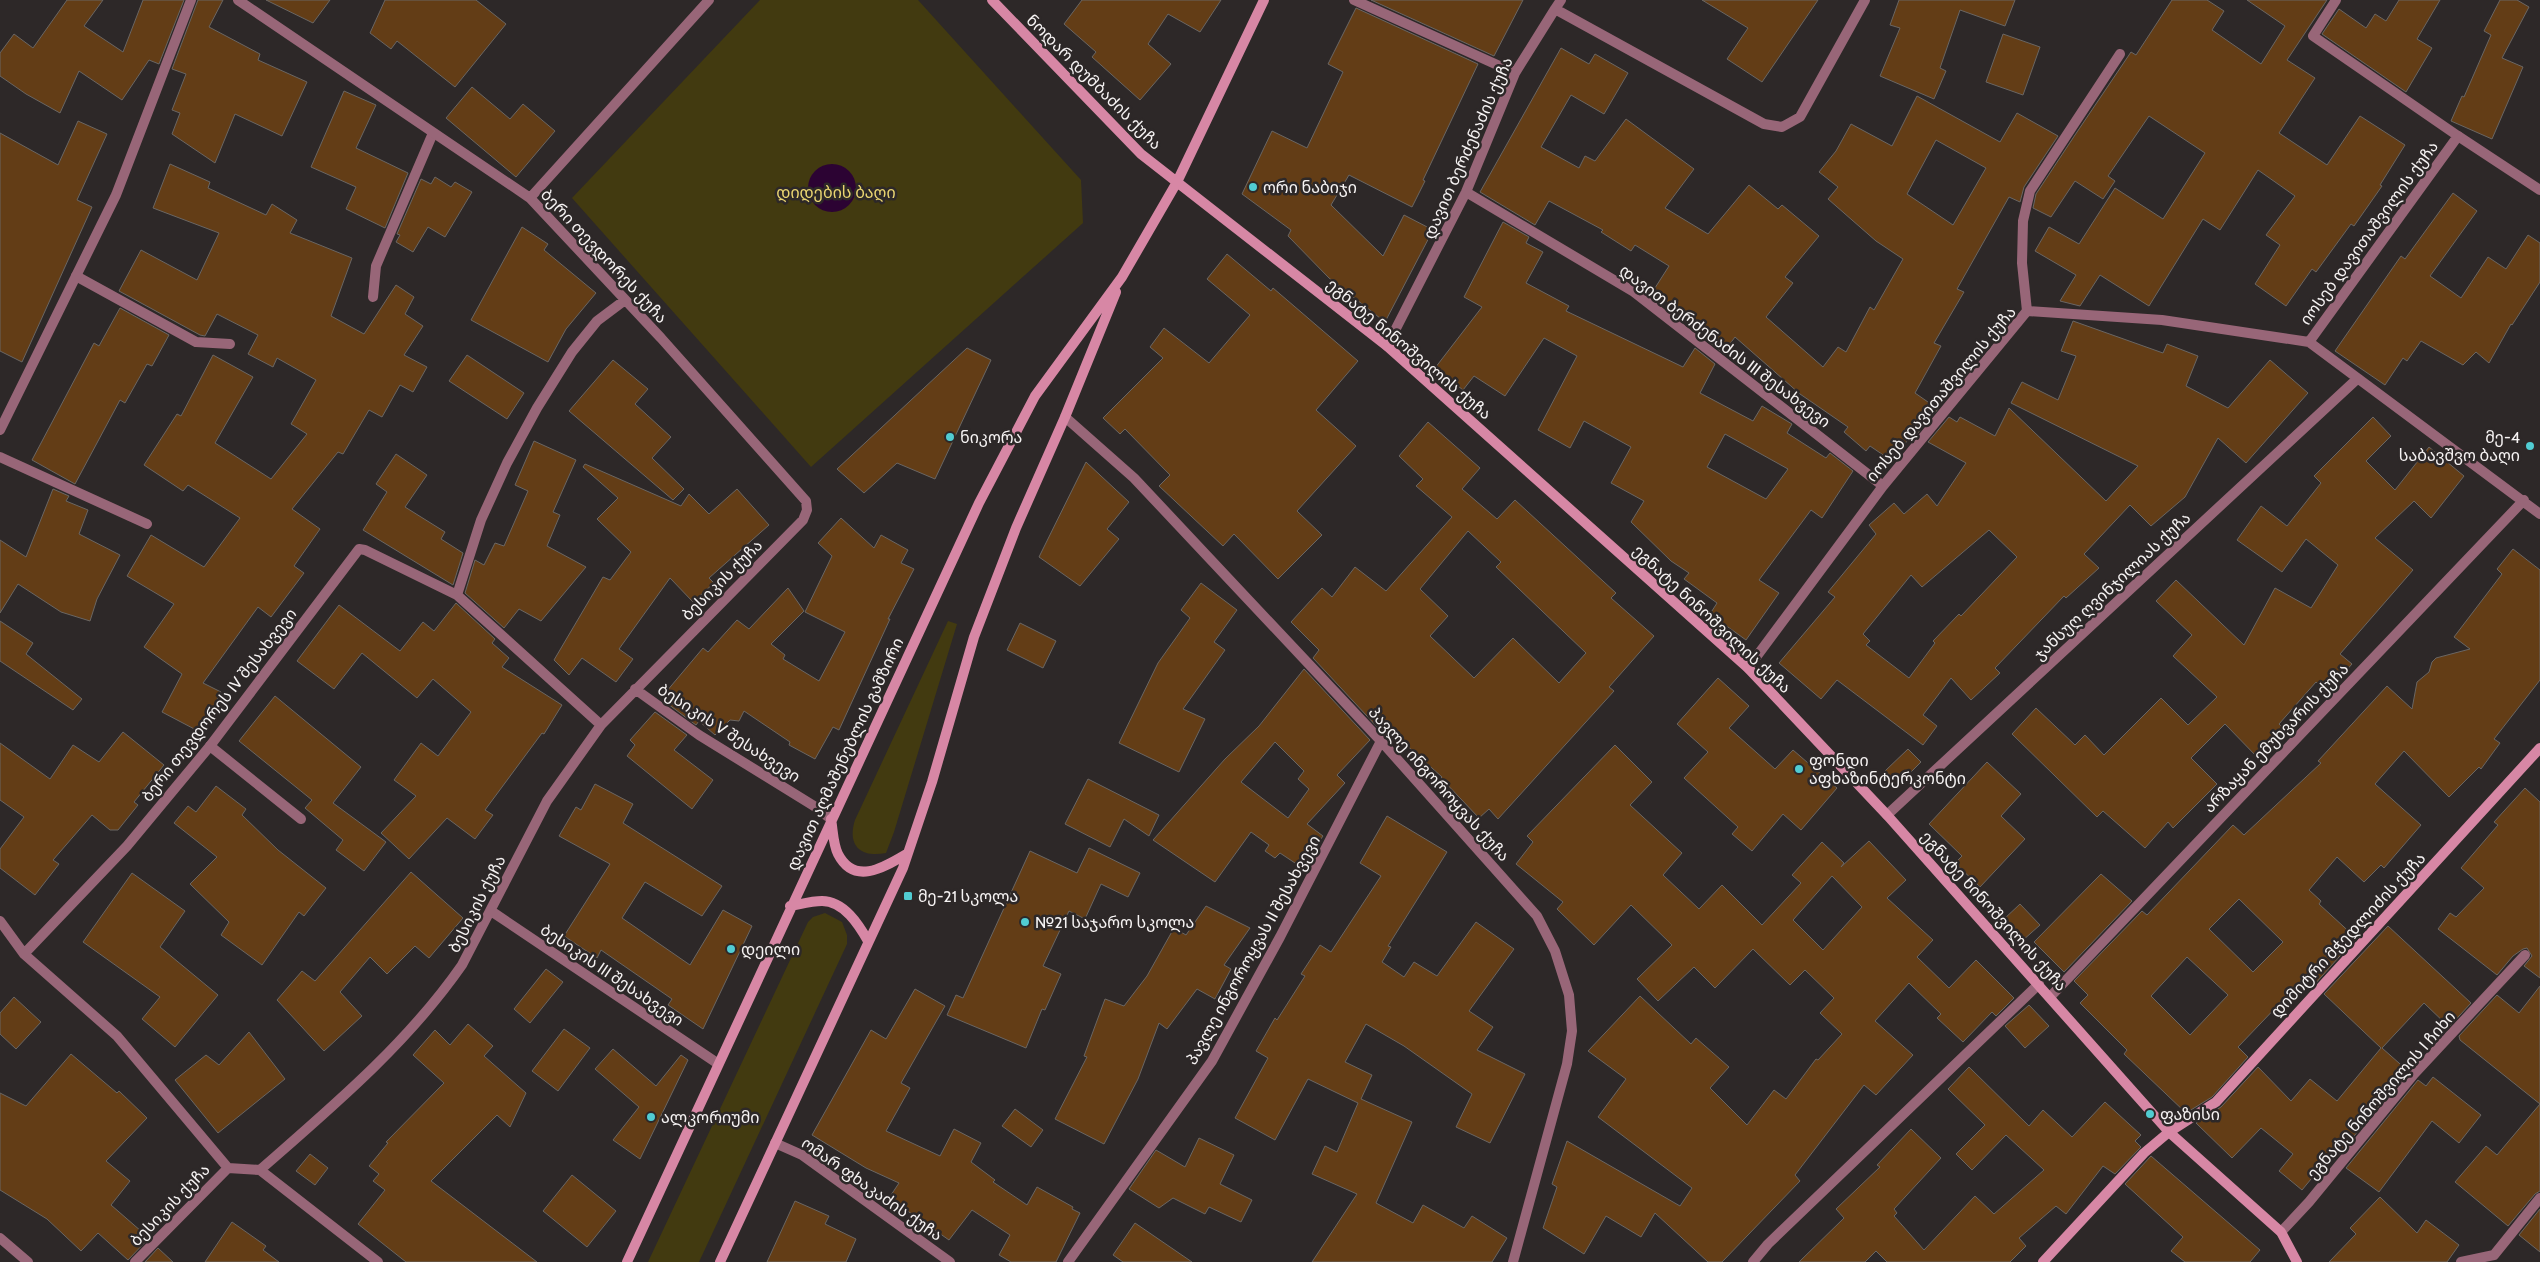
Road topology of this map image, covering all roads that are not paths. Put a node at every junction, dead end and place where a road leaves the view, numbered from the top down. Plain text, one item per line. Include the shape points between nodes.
1 (191, 0) edge
2 (238, 0) edge
3 (709, 0) edge
4 (992, 0) edge
5 (1264, 0) edge
6 (1354, 0) edge
7 (1561, 0) edge
8 (1865, 0) edge
9 (2336, 0) edge
10 (1555, 10) junction
11 (2120, 54) dead end
12 (1515, 73) junction
13 (433, 133) junction
14 (2458, 136) junction
15 (1177, 182) junction
16 (2540, 190) edge
17 (1466, 192) junction
18 (530, 198) junction
19 (76, 276) junction
20 (1122, 277) junction
21 (373, 296) dead end
22 (625, 300) junction
23 (2027, 312) junction
24 (2309, 342) junction
25 (230, 344) dead end
26 (1387, 346) junction
27 (2357, 379) junction
28 (1065, 417) junction
29 (0, 430) edge
30 (0, 457) edge
31 (1883, 486) junction
32 (2524, 500) junction
33 (807, 510) joint
34 (2540, 514) edge
35 (147, 524) dead end
36 (457, 595) junction
37 (1748, 668) junction
38 (636, 689) junction
39 (602, 725) junction
40 (1381, 742) junction
41 (210, 746) junction
42 (2540, 748) edge
43 (1887, 814) junction
44 (300, 819) dead end
45 (831, 820) junction
46 (908, 853) junction
47 (790, 906) junction
48 (491, 911) junction
49 (0, 921) edge
50 (868, 941) junction
51 (24, 954) junction
52 (2525, 955) dead end
53 (2039, 984) junction
54 (2050, 997) junction
55 (717, 1064) junction
56 (2169, 1132) junction
57 (775, 1143) junction
58 (228, 1168) junction
59 (260, 1170) junction
60 (2540, 1198) edge
61 (2281, 1232) junction
62 (0, 1238) edge
63 (28, 1262) edge
64 (135, 1262) edge
65 (378, 1262) edge
66 (627, 1262) edge
67 (720, 1262) edge
68 (950, 1262) edge
69 (1068, 1262) edge
70 (1513, 1262) edge
71 (1753, 1262) edge
72 (2043, 1262) edge
73 (2297, 1262) edge
74 (2461, 1262) edge

1 - 19 street via 116,195
2 - 13 street, ბერი თევდორეს ქუჩა
3 - 18 street
4 - 15 main road, ნოდარ დუმბაძის ქუჩა via 1141,154
5 - 15 main road, დავით აღმაშენებლის გამზირი
6 - 12 street
7 - 10 street, დავით ბერძენაძის ქუჩა
8 - 10 street via 1800,117 1782,128 1764,124
9 - 14 street, იოსებ დავითაშვილის ქუჩა via 2313,36
10 - 12 street, დავით ბერძენაძის ქუჩა
11 - 23 street via 2030,190 2022,230
12 - 17 street, დავით ბერძენაძის ქუჩა
13 - 18 street, ბერი თევდორეს ქუჩა
13 - 21 street via 376,266
14 - 16 street
14 - 24 street, იოსებ დავითაშვილის ქუჩა
15 - 20 main road, დავით აღმაშენებლის გამზირი
15 - 26 main road, ეგნატე ნინოშვილის ქუჩა
17 - 26 street, დავით ბერძენაძის ქუჩა
17 - 31 street, დავით ბერძენაძის III შესახვევი via 1634,292
18 - 22 street, ბერი თევდორეს ქუჩა
19 - 25 street via 196,342
19 - 29 street
20 - 28 main road, დავით აღმაშენებლის გამზირი
20 - 45 main road, დავით აღმაშენებლის გამზირი via 1035,396 979,503
22 - 33 street, ბერი თევდორეს ქუჩა via 806,501
22 - 36 street via 597,321 572,352 537,408 481,520
23 - 24 street, იოსებ დავითაშვილის ქუჩა via 2162,320
23 - 31 street, იოსებ დავითაშვილის ქუჩა
24 - 27 street
26 - 37 main road, ეგნატე ნინოშვილის ქუჩა
27 - 32 street
27 - 43 street, ჯანსუღ ღვინჯილიას ქუჩა
28 - 40 street, პავლე ინგოროყვას ქუჩა via 1134,478
28 - 46 main road, დავით აღმაშენებლის გამზირი via 1016,528 974,637
30 - 35 street
31 - 37 street, იოსებ დავითაშვილის ქუჩა
32 - 34 street
32 - 54 street, არზაყან ემუხვარის ქუჩა
33 - 38 street, ბესიკის ქუჩა via 803,520
36 - 39 street, ბერი თევდორეს IV შესახვევი
36 - 41 street, ბერი თევდორეს IV შესახვევი via 359,549
37 - 43 main road, ეგნატე ნინოშვილის ქუჩა
38 - 39 street, ბესიკის ქუჩა
38 - 45 street, ბესიკის V შესახვევი via 699,735 814,806
39 - 48 street, ბესიკის ქუჩა via 547,801
40 - 69 street, პავლე ინგოროყვას II შესახვევი via 1212,1061
40 - 70 street, პავლე ინგოროყვას ქუჩა via 1537,916 1555,951 1569,995 1572,1031 1567,1064
41 - 44 street
41 - 51 street, ბერი თევდორეს IV შესახვევი via 126,846
42 - 56 main road, დიმიტრი მჭედლიძის ქუჩა via 2216,1102
43 - 53 main road, ეგნატე ნინოშვილის ქუჩა
45 - 46 main road via 838,854 849,867 867,873 880,870
45 - 47 main road, დავით აღმაშენებლის გამზირი
46 - 50 main road, დავით აღმაშენებლის გამზირი
47 - 50 main road via 824,901 842,908 858,922
47 - 55 main road, დავით აღმაშენებლის გამზირი
48 - 55 street, ბესიკის III შესახვევი
48 - 59 street, ბესიკის ქუჩა via 445,990 363,1080
49 - 51 street
50 - 57 main road, დავით აღმაშენებლის გამზირი
51 - 58 street via 117,1036
52 - 61 street, ეგნატე ნინოშვილის I ჩიხი via 2414,1074
53 - 54 main road, ეგნატე ნინოშვილის ქუჩა
53 - 71 street
54 - 56 main road, ეგნატე ნინოშვილის ქუჩა
55 - 66 main road, დავით აღმაშენებლის გამზირი
56 - 61 main road, ეგნატე ნინოშვილის ქუჩა
56 - 72 main road, დიმიტრი მჭედლიძის ქუჩა via 2144,1153
57 - 67 main road, დავით აღმაშენებლის გამზირი
57 - 68 street, ომარ ფხაკაძის ქუჩა via 802,1155
58 - 59 street, ბესიკის ქუჩა
58 - 64 street, ბესიკის ქუჩა
59 - 65 street
60 - 74 street via 2494,1255
61 - 73 main road, ეგნატე ნინოშვილის ქუჩა
62 - 63 street

